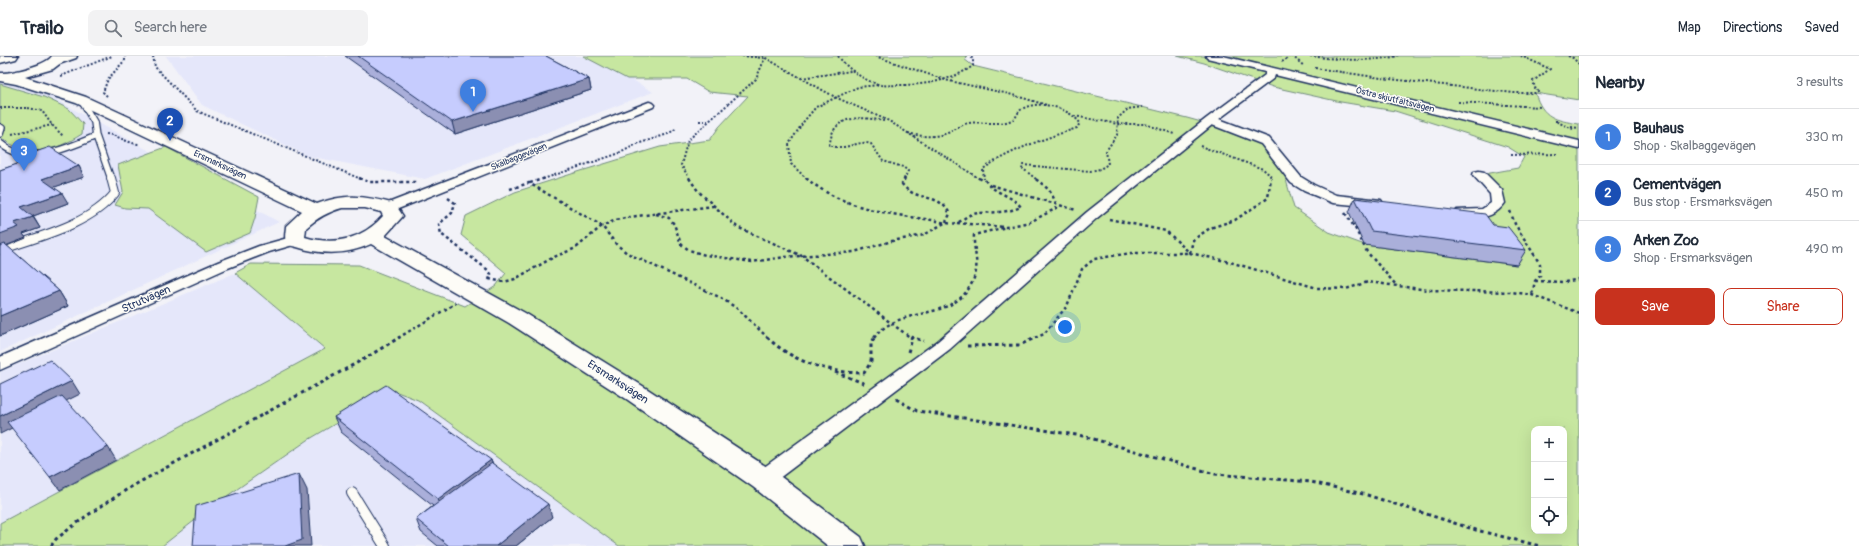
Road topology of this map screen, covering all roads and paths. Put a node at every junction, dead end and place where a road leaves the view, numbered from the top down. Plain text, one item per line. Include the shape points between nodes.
1 (11, 56) edge
2 (72, 56) edge
3 (112, 56) edge
4 (125, 56) edge
5 (153, 56) edge
6 (742, 56) edge
7 (762, 56) edge
8 (838, 56) edge
9 (876, 56) edge
10 (970, 56) edge
11 (1211, 56) edge
12 (1310, 56) edge
13 (1398, 56) edge
14 (1521, 56) edge
15 (1568, 56) edge
16 (765, 58) junction
17 (1573, 58) junction
18 (1579, 58) edge
19 (0, 59) edge
20 (55, 61) edge
21 (1579, 64) edge
22 (1312, 67) dead end
23 (1271, 70) junction
24 (852, 71) junction
25 (61, 76) dead end
26 (0, 77) edge
27 (800, 78) junction
28 (946, 80) junction
29 (879, 85) junction
30 (105, 95) dead end
31 (835, 97) junction
32 (81, 100) junction
33 (649, 105) dead end
34 (1051, 106) junction
35 (1142, 107) dead end
36 (0, 108) edge
37 (1072, 115) junction
38 (1211, 120) junction
39 (1557, 120) dead end
40 (699, 121) dead end
41 (708, 121) junction
42 (889, 121) junction
43 (1118, 124) junction
44 (52, 125) junction
45 (1565, 126) junction
46 (0, 127) edge
47 (677, 128) dead end
48 (1579, 128) edge
49 (1579, 131) edge
50 (908, 133) junction
51 (0, 134) edge
52 (7, 135) dead end
53 (63, 136) dead end
54 (96, 136) junction
55 (1186, 140) junction
56 (0, 143) edge
57 (141, 144) dead end
58 (1579, 144) edge
59 (1562, 153) dead end
60 (1511, 155) dead end
61 (1479, 175) dead end
62 (985, 182) junction
63 (529, 183) junction
64 (510, 188) dead end
65 (436, 190) junction
66 (1333, 199) junction
67 (455, 203) dead end
68 (1056, 204) junction
69 (1388, 205) edge
70 (714, 206) junction
71 (388, 208) junction
72 (315, 210) junction
73 (1509, 210) dead end
74 (1450, 211) edge
75 (656, 214) junction
76 (1092, 215) junction
77 (946, 222) junction
78 (956, 223) junction
79 (602, 226) junction
80 (1006, 227) junction
81 (372, 238) junction
82 (295, 240) junction
83 (0, 250) edge
84 (1190, 253) junction
85 (802, 256) junction
86 (489, 279) junction
87 (1579, 280) edge
88 (1535, 281) junction
89 (485, 285) dead end
90 (1398, 287) junction
91 (1532, 295) junction
92 (459, 301) dead end
93 (1579, 313) edge
94 (892, 322) junction
95 (912, 338) junction
96 (944, 345) junction
97 (906, 360) dead end
98 (0, 364) edge
99 (823, 367) junction
100 (883, 391) junction
101 (763, 479) junction
102 (352, 493) dead end
103 (51, 546) edge
104 (385, 546) edge
105 (850, 546) edge
106 (1540, 546) edge

1 - 19 main road
2 - 20 street
3 - 25 path
4 - 30 path via 125,60 104,85
5 - 65 path via 155,67 197,111 369,182 410,181
6 - 16 path
7 - 16 path
8 - 24 path via 844,66
9 - 28 path
10 - 28 path via 973,59 973,66 963,74
11 - 23 street, Östra skjutfältsvägen
12 - 13 path via 1333,59 1382,59
14 - 22 path via 1550,69 1533,81 1538,91 1535,93 1381,78
15 - 17 path
16 - 27 path
16 - 41 path via 756,79
17 - 18 path
17 - 21 path
20 - 26 main road via 27,73
20 - 32 main road, Ersmarksvägen via 41,71 40,76
23 - 38 street via 1270,76
23 - 58 street, Östra skjutfältsvägen
24 - 27 path
24 - 29 path
26 - 32 main road, Ersmarksvägen
27 - 31 path
28 - 29 path via 922,84
28 - 34 path via 1025,97
29 - 31 path via 858,87
31 - 42 path
31 - 77 path via 816,107 796,132 789,144 791,164 810,182 831,196 897,214
32 - 54 lane via 92,116
32 - 72 main road, Ersmarksvägen
33 - 65 street, Skalbaggevägen
34 - 37 path
34 - 50 path via 1036,105 1021,110 1012,120 998,123 961,125 946,134 918,136
35 - 43 path via 1128,109 1118,118
36 - 44 path via 42,111
37 - 43 path
37 - 62 path via 1080,124 1077,128 1019,147 999,157 983,169 982,177
38 - 55 street
38 - 66 street via 1265,141 1296,180
39 - 45 path via 1555,121
40 - 41 path
41 - 70 path via 688,140 681,165 698,191
42 - 50 path
42 - 77 path via 874,119 840,124 834,130 829,145 844,148 864,143 876,147 879,158 908,171 902,184 904,189 911,194 948,206 950,214
43 - 55 path via 1145,124
43 - 68 path via 1117,135 1106,151 1108,164 1104,168 1080,171 1033,164 1023,165 1025,171 1049,188
44 - 52 path
44 - 53 path
45 - 48 path
45 - 49 path
46 - 51 lane
47 - 63 path via 620,153
50 - 62 path
54 - 56 lane via 59,150 34,155 9,150
54 - 57 path via 108,133 134,145
54 - 83 lane via 115,193 111,200 91,214 58,229
55 - 76 street
55 - 84 path via 1263,169 1272,176 1268,198 1235,220 1210,228 1193,240
59 - 60 path
61 - 74 street via 1497,193 1498,203 1493,210 1482,215
62 - 68 path
62 - 78 path via 1018,201 1020,207 1005,212 968,214
63 - 64 path
63 - 79 path
65 - 71 street, Skalbaggevägen
66 - 69 street
66 - 90 path via 1345,212 1367,252
67 - 86 path via 452,213 439,224 441,234 488,270 491,274
68 - 76 path
68 - 80 path via 1057,208 1030,222
70 - 75 path
70 - 85 path via 737,227
71 - 72 main road via 366,202 341,202
71 - 81 main road via 393,216 386,227
72 - 82 main road via 296,226
73 - 88 path via 1540,264 1540,276
75 - 79 path via 626,216
75 - 85 path via 669,218 674,224 681,244 705,255 752,262
76 - 84 path via 1166,231
76 - 96 street
77 - 78 path
77 - 85 path via 924,236 911,236 854,252
78 - 80 path
79 - 86 path via 576,248 515,279 504,282
79 - 99 path via 622,249 638,259 712,292 739,310 788,353
80 - 94 path via 974,236 975,275 961,297 950,306
81 - 82 main road via 351,245 329,248 310,246
81 - 101 main road, Ersmarksvägen via 517,318 637,394
82 - 98 street, Strutvägen via 223,265
84 - 90 path via 1317,288 1346,289 1368,282
84 - 96 path via 1132,253 1094,259 1082,269 1067,306 1044,334 1020,345
85 - 94 path
86 - 89 path
87 - 88 path
88 - 91 path
90 - 91 path
91 - 93 path
92 - 103 path via 364,359 129,488 85,517 56,539
94 - 95 path
94 - 99 path via 877,333 870,346 871,361 864,373 847,374
95 - 96 path
95 - 97 path
96 - 100 street
99 - 100 path
100 - 101 street
100 - 106 path via 917,411 1083,436 1216,474 1311,482 1367,494 1476,530
101 - 105 main road, Ersmarksvägen
102 - 104 lane

